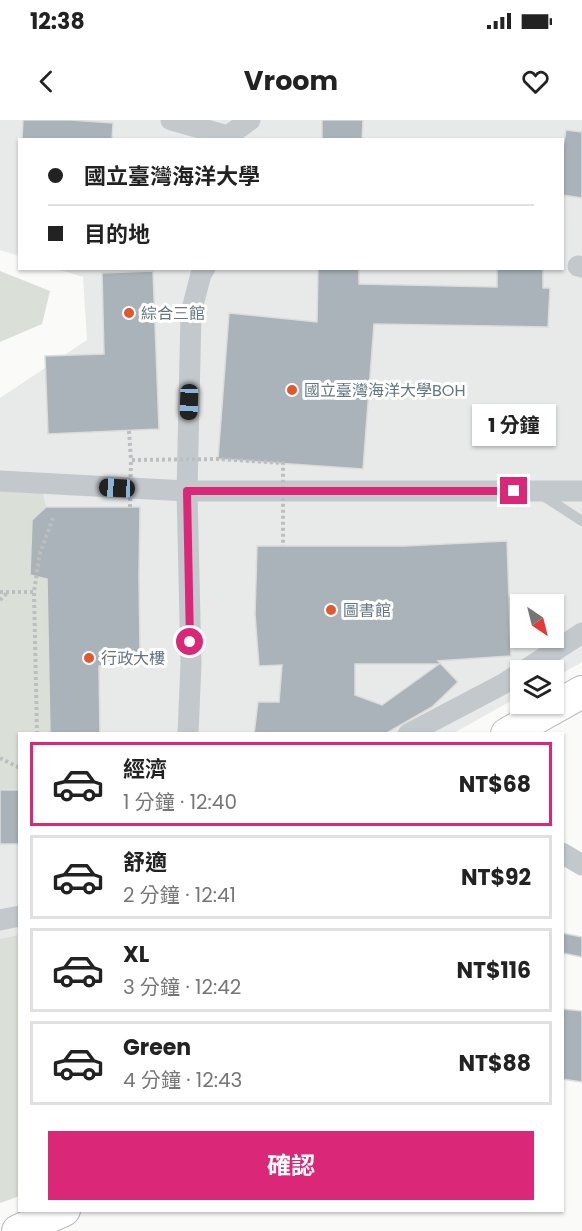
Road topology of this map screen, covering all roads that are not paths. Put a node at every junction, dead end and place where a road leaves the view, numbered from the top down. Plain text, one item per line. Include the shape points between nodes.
1 (171, 120) edge
2 (250, 120) edge
3 (229, 138) edge
4 (204, 270) edge
5 (0, 481) edge
6 (187, 491) junction
7 (538, 491) junction
8 (582, 491) edge
9 (582, 521) edge
10 (582, 633) edge
11 (540, 660) edge
12 (510, 680) edge
13 (582, 692) edge
14 (188, 732) edge
15 (412, 732) edge
16 (511, 732) edge
17 (564, 854) edge
18 (582, 865) edge
19 (18, 916) edge
20 (0, 920) edge
21 (60, 1212) edge
22 (18, 1231) edge

1 - 3 street
2 - 3 street
4 - 6 street via 191,313
5 - 6 street
6 - 7 street
6 - 14 street via 191,663
7 - 8 street
7 - 9 lane
10 - 11 street
12 - 15 street
13 - 16 main road
17 - 18 street
19 - 20 street
21 - 22 main road

